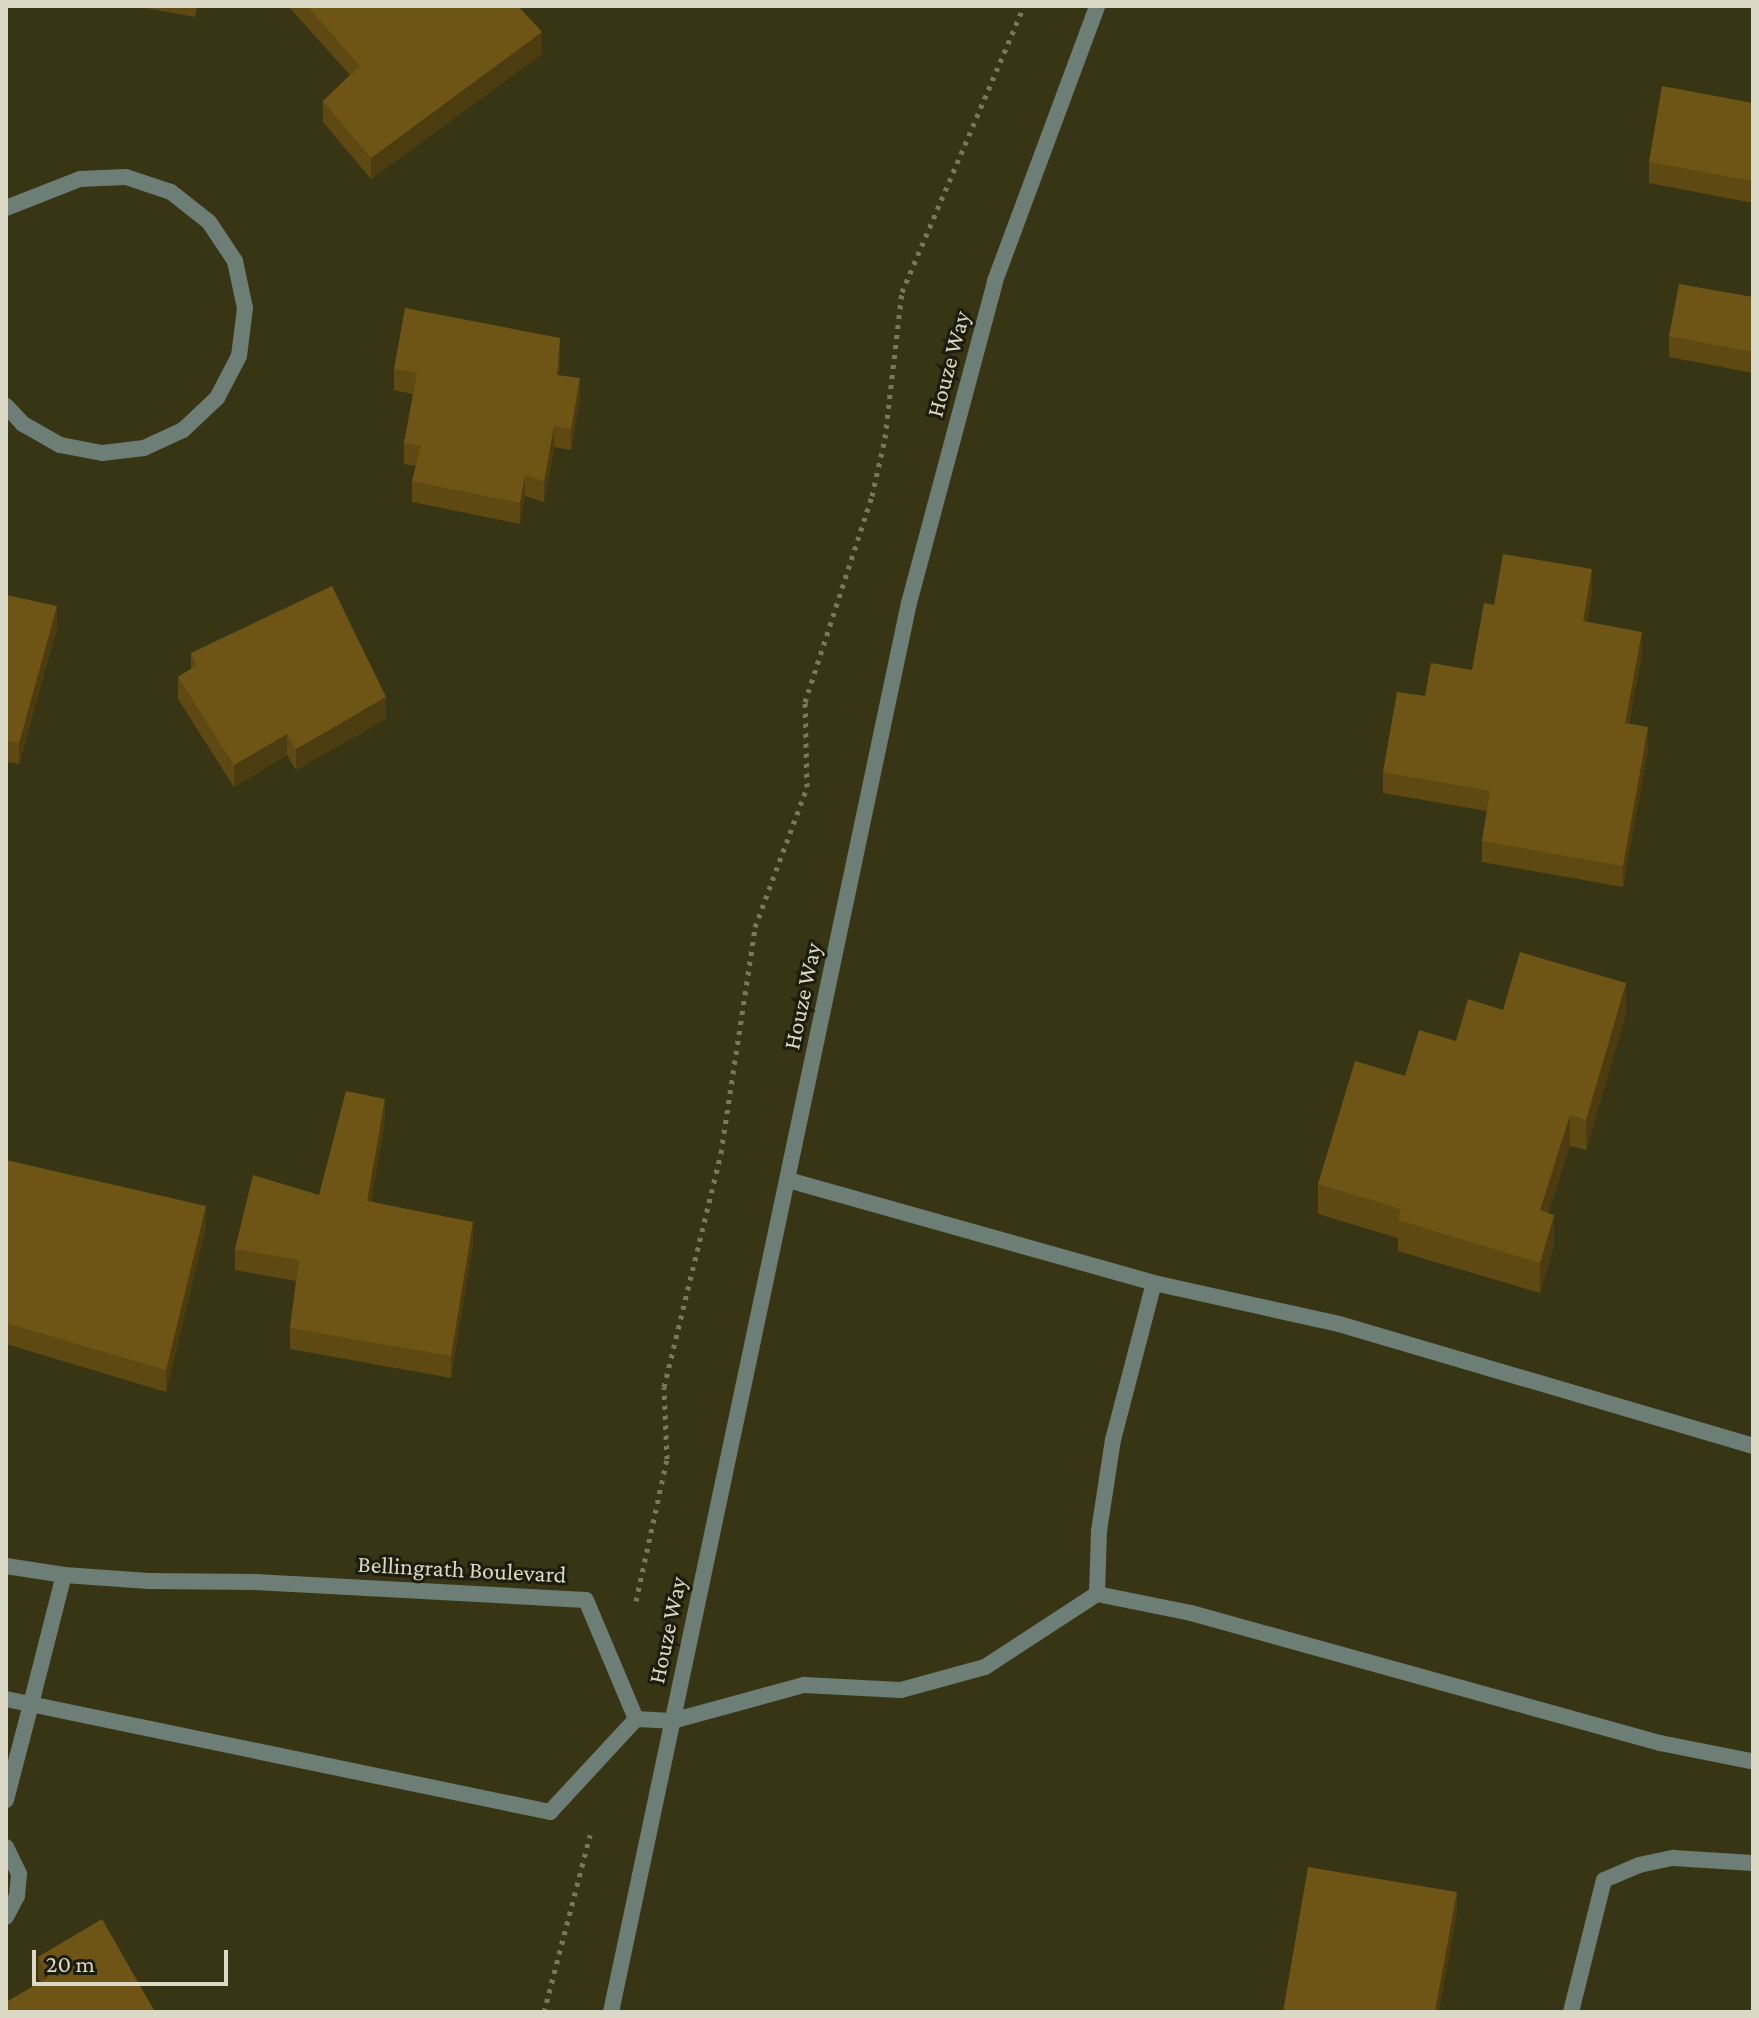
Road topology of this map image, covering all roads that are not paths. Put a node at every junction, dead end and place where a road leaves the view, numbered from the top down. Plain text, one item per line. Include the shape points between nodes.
1 (1097, 6) edge
2 (6, 208) edge
3 (6, 406) edge
4 (788, 1180) junction
5 (1154, 1283) junction
6 (1753, 1446) edge
7 (6, 1566) edge
8 (64, 1575) junction
9 (1097, 1594) junction
10 (6, 1699) edge
11 (31, 1704) junction
12 (636, 1719) junction
13 (672, 1721) junction
14 (1752, 1762) edge
15 (6, 1800) edge
16 (6, 1847) edge
17 (1753, 1863) edge
18 (6, 1917) edge
19 (611, 2012) edge
20 (1571, 2012) edge

1 - 4 street, Houze Way via 995,281 909,603
2 - 3 street via 80,179 126,177 171,192 209,222 235,261 245,308 239,356 217,398 183,430 144,448 102,453 60,445 23,424
4 - 5 street
4 - 13 street, Houze Way
5 - 6 street via 1339,1324
5 - 9 street via 1113,1440 1099,1531
7 - 8 street, Bellingrath Boulevard
8 - 11 street
8 - 12 street, Bellingrath Boulevard via 586,1600
9 - 13 street via 985,1667 901,1690 804,1685
9 - 14 street via 1236,1625 1660,1743
10 - 11 street
11 - 12 street via 550,1812
11 - 15 street
12 - 13 street
13 - 19 street, Houze Way
16 - 18 street via 19,1874 17,1896
17 - 20 street via 1673,1858 1604,1880

